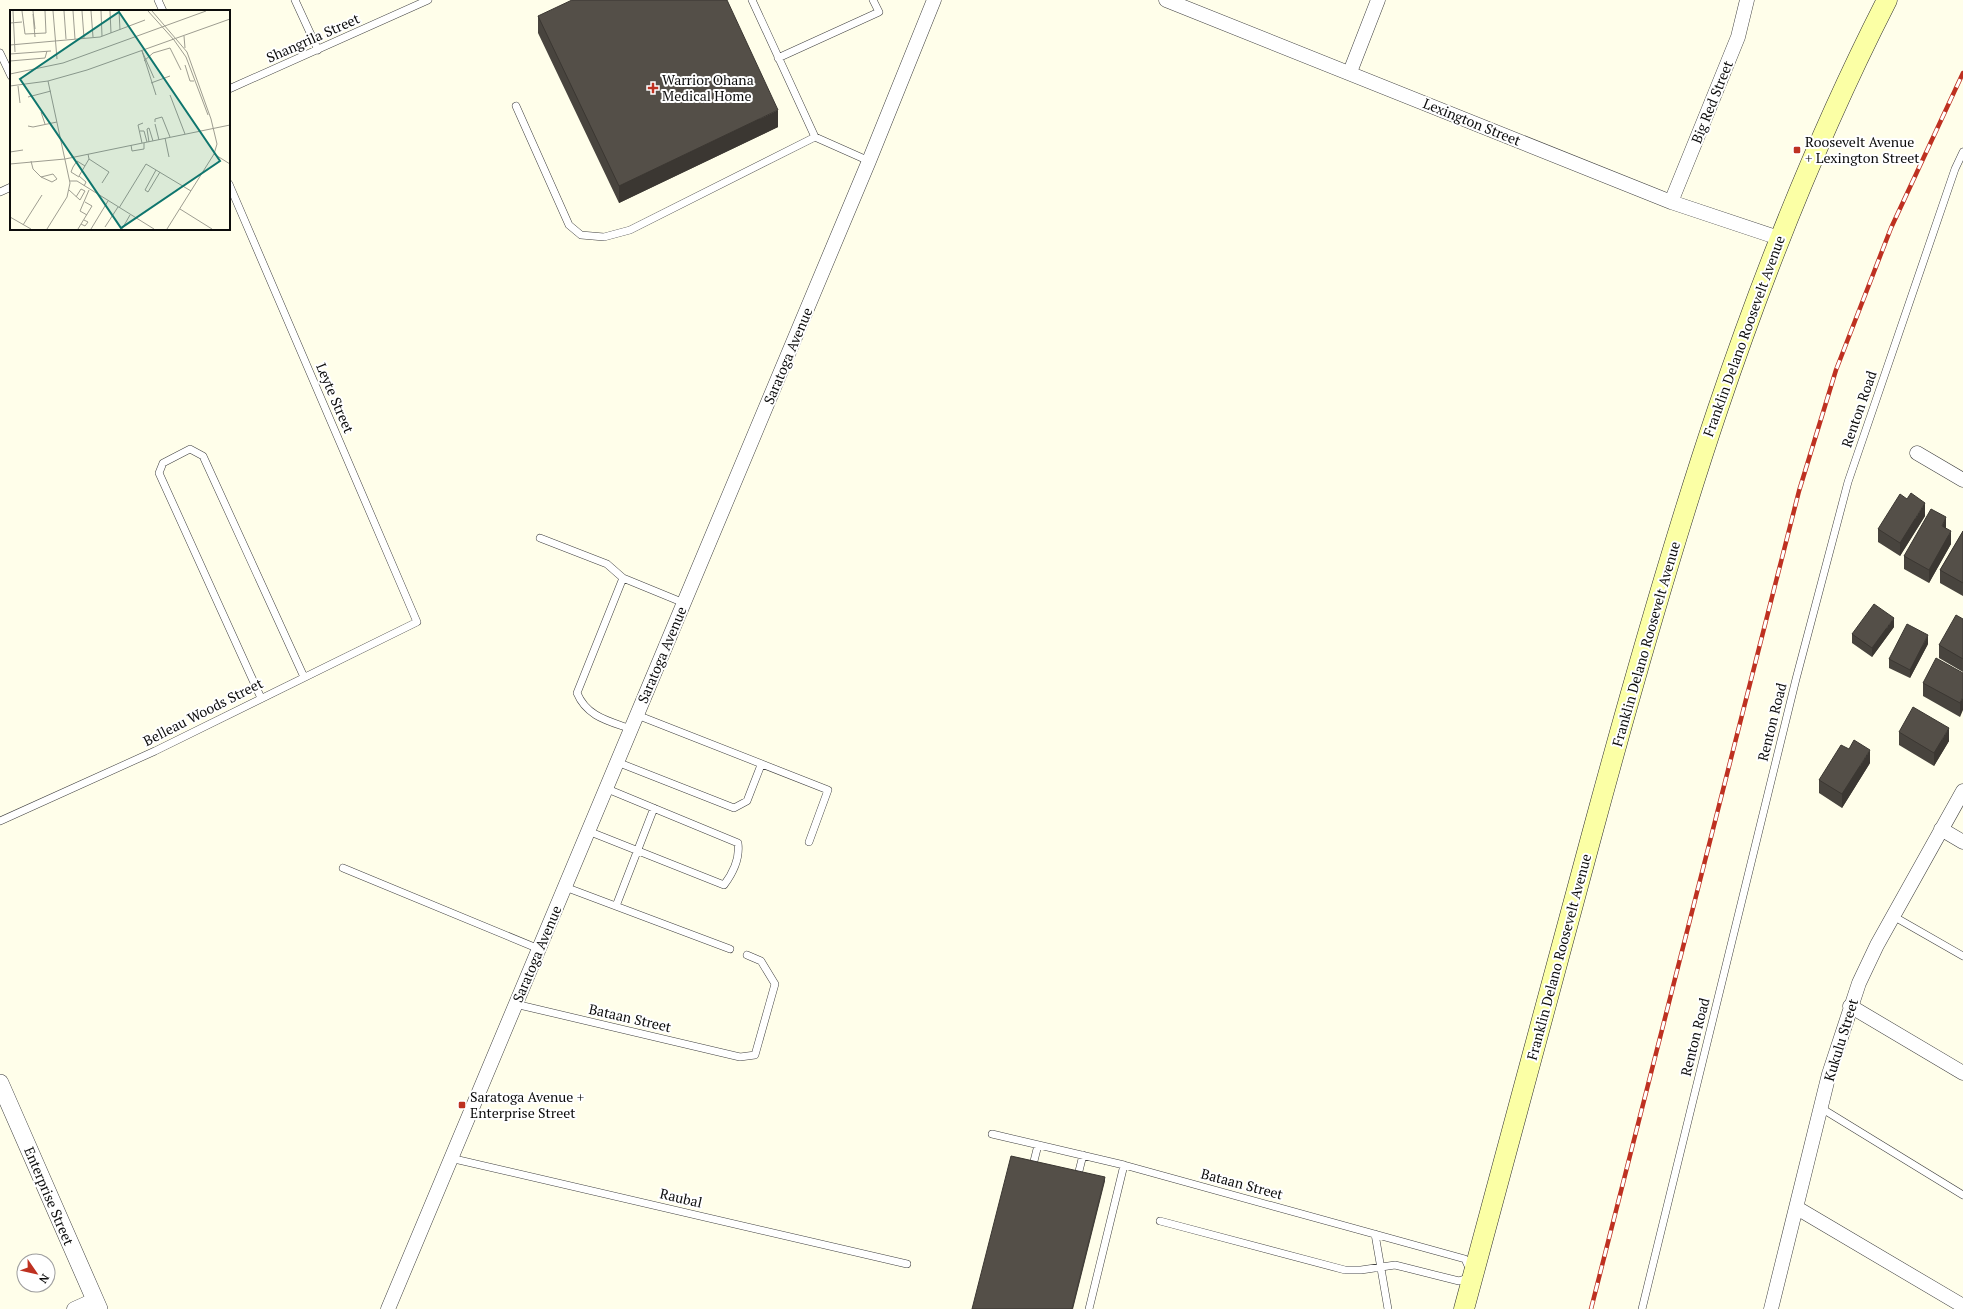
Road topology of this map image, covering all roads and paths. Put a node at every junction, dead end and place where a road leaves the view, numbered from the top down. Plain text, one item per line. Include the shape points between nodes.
1 (158, 0) edge
2 (295, 0) edge
3 (428, 0) edge
4 (752, 0) edge
5 (874, 0) edge
6 (934, 0) edge
7 (1166, 0) edge
8 (1378, 0) edge
9 (1747, 0) edge
10 (1886, 0) edge
11 (163, 10) edge
12 (318, 50) junction
13 (0, 53) edge
14 (778, 58) junction
15 (1350, 72) junction
16 (10, 74) edge
17 (230, 89) edge
18 (516, 106) dead end
19 (815, 137) junction
20 (1963, 152) edge
21 (869, 161) junction
22 (230, 186) edge
23 (10, 187) edge
24 (0, 192) edge
25 (1671, 202) junction
26 (1779, 238) junction
27 (1917, 453) dead end
28 (1963, 480) edge
29 (540, 538) dead end
30 (623, 578) junction
31 (684, 603) junction
32 (416, 622) joint
33 (304, 677) junction
34 (261, 698) junction
35 (637, 715) junction
36 (631, 729) junction
37 (617, 762) junction
38 (761, 765) junction
39 (605, 788) junction
40 (1963, 791) edge
41 (654, 808) junction
42 (0, 822) edge
43 (1941, 829) junction
44 (588, 831) junction
45 (809, 842) dead end
46 (1963, 842) edge
47 (638, 852) junction
48 (343, 868) dead end
49 (565, 888) junction
50 (616, 906) junction
51 (1893, 916) junction
52 (539, 949) junction
53 (730, 949) dead end
54 (747, 955) dead end
55 (1963, 956) edge
56 (515, 1004) junction
57 (1850, 1006) junction
58 (1963, 1073) edge
59 (0, 1083) edge
60 (1821, 1108) junction
61 (992, 1134) dead end
62 (1038, 1145) junction
63 (1083, 1155) junction
64 (450, 1158) junction
65 (1033, 1165) edge
66 (1124, 1166) junction
67 (1078, 1175) edge
68 (1963, 1195) edge
69 (1797, 1208) junction
70 (1160, 1222) dead end
71 (1375, 1234) junction
72 (907, 1264) dead end
73 (1380, 1266) junction
74 (1473, 1276) junction
75 (97, 1305) edge
76 (1963, 1306) edge
77 (74, 1309) edge
78 (388, 1309) edge
79 (1089, 1309) edge
80 (1388, 1309) edge
81 (1464, 1309) edge
82 (1642, 1309) edge
83 (1771, 1309) edge

1 - 11 lane
2 - 12 lane
3 - 12 lane, Shangrila Street
4 - 14 lane
5 - 14 lane via 879,12
6 - 21 street, Saratoga Avenue
7 - 15 street, Lexington Street
8 - 15 street
9 - 25 street, Big Red Street via 1738,37
10 - 26 main road, Franklin Delano Roosevelt Avenue via 1839,97
12 - 17 lane, Shangrila Street
13 - 16 lane
14 - 19 lane
15 - 25 street, Lexington Street
18 - 19 lane via 569,225 582,235 604,237 630,230
19 - 21 lane
20 - 82 lane, Renton Road via 1952,176 1848,482 1796,679
21 - 31 street, Saratoga Avenue
22 - 32 lane, Leyte Street
23 - 24 lane
25 - 26 street, Lexington Street
26 - 74 main road, Franklin Delano Roosevelt Avenue via 1704,451 1638,666
27 - 28 street
29 - 30 lane via 607,564
30 - 31 lane
30 - 36 lane via 577,693 580,702 593,715
31 - 35 street, Saratoga Avenue
32 - 33 lane, Belleau Woods Street
33 - 34 lane, Belleau Woods Street
33 - 34 lane via 203,456 190,449 163,463 159,473
34 - 42 lane, Belleau Woods Street via 155,751
35 - 36 street, Saratoga Avenue
35 - 38 lane
36 - 37 street, Saratoga Avenue
37 - 38 lane via 734,808 747,801
37 - 39 street, Saratoga Avenue
38 - 45 lane via 828,790
39 - 41 lane
39 - 44 street, Saratoga Avenue
40 - 43 street, Kukulu Street
41 - 47 lane
41 - 47 lane via 738,843 739,852 731,875 724,885
43 - 46 street
43 - 51 street, Kukulu Street
44 - 47 lane
44 - 49 street, Saratoga Avenue
47 - 50 lane
48 - 52 lane
49 - 50 lane
49 - 52 street, Saratoga Avenue
50 - 53 lane
51 - 55 lane
51 - 57 street, Kukulu Street via 1874,951
52 - 56 street, Saratoga Avenue
54 - 56 lane, Bataan Street via 761,961 775,984 755,1055 740,1058
56 - 64 street, Saratoga Avenue
57 - 58 street
57 - 60 street, Kukulu Street
59 - 75 street, Enterprise Street
60 - 68 lane
60 - 69 street, Kukulu Street
61 - 62 lane, Bataan Street
62 - 63 lane, Bataan Street
62 - 65 lane
63 - 66 lane, Bataan Street
63 - 67 lane
64 - 72 lane, Raubal
64 - 78 street, Saratoga Avenue
66 - 71 lane, Bataan Street
66 - 79 lane
69 - 76 street
69 - 83 street, Kukulu Street
70 - 73 lane via 1345,1270
71 - 73 lane
71 - 74 lane, Bataan Street via 1465,1260
73 - 74 lane via 1402,1266 1459,1281
73 - 80 lane
74 - 81 main road, Franklin Delano Roosevelt Avenue
75 - 77 street

